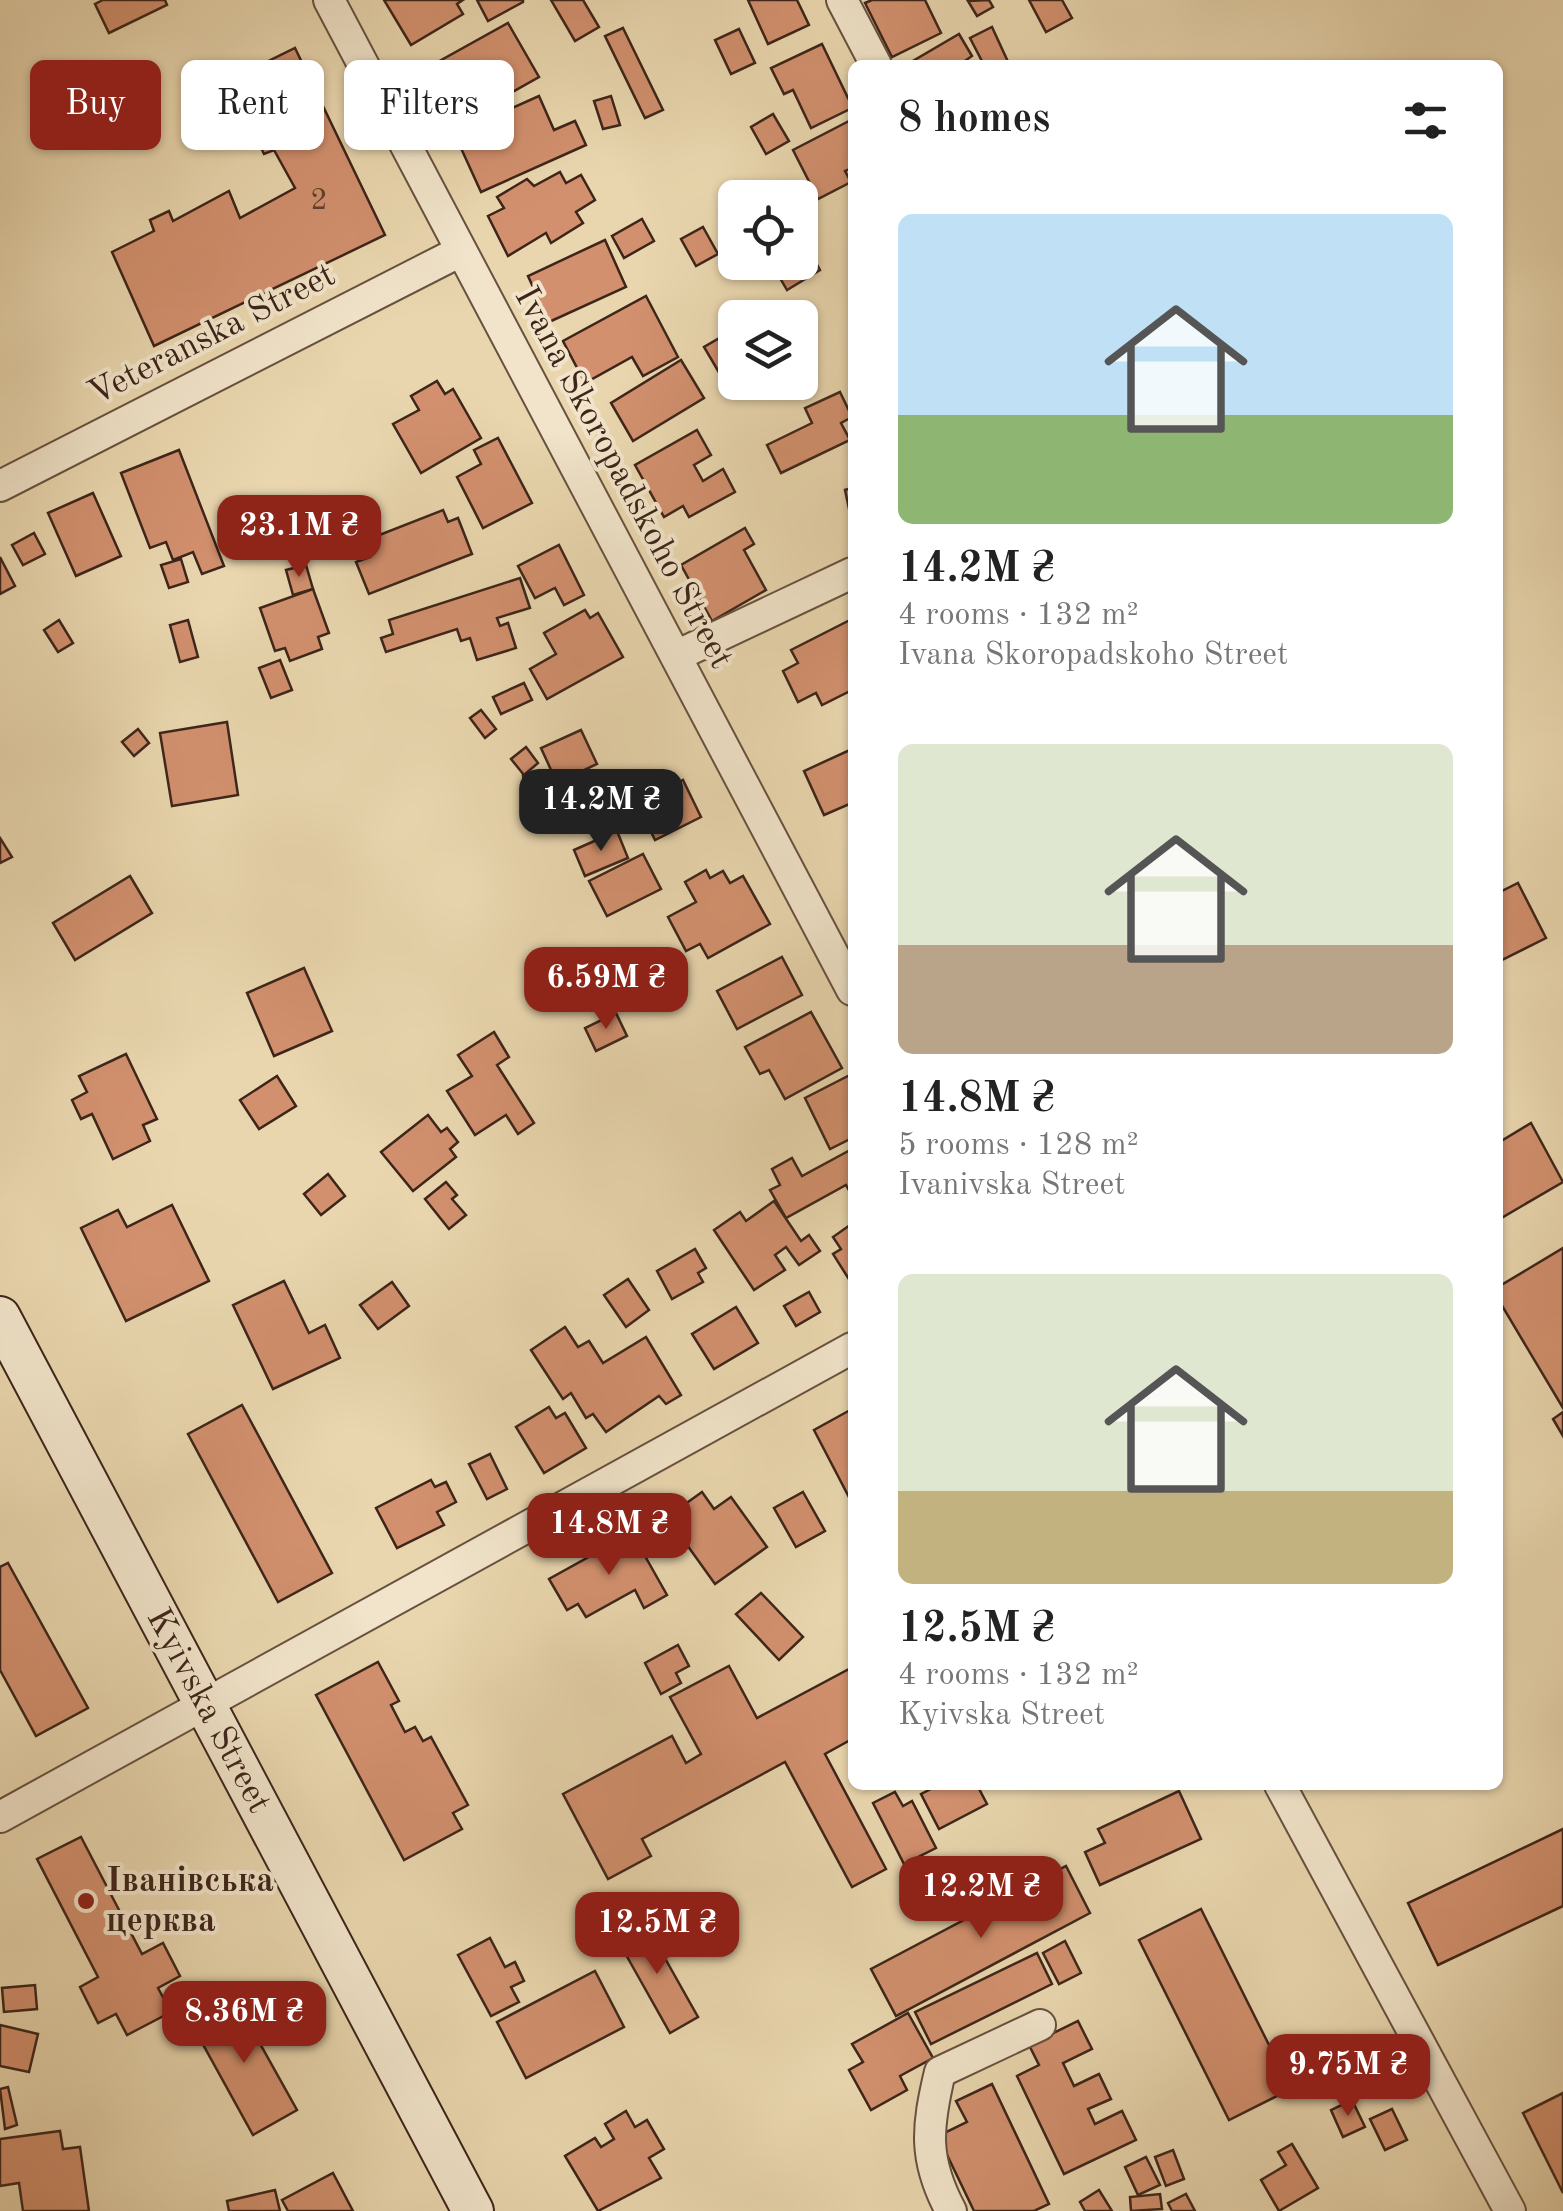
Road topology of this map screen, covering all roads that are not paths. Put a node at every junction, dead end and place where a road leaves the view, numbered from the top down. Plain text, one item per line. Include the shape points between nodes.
1 (328, 0) edge
2 (842, 0) edge
3 (873, 60) edge
4 (459, 252) junction
5 (0, 486) edge
6 (848, 575) edge
7 (676, 656) junction
8 (848, 982) edge
9 (0, 1317) edge
10 (848, 1350) edge
11 (206, 1707) junction
12 (1283, 1790) edge
13 (0, 1817) edge
14 (1040, 2025) dead end
15 (473, 2211) edge
16 (952, 2211) edge
17 (1510, 2211) edge

1 - 4 street, Ivana Skoropadskoho Street
2 - 3 street
4 - 5 street, Veteranska Street
4 - 7 street, Ivana Skoropadskoho Street
6 - 7 street
7 - 8 street, Ivana Skoropadskoho Street
9 - 11 main road, Kyivska Street
10 - 11 street
11 - 13 street
11 - 15 main road, Kyivska Street
12 - 17 street
14 - 16 street via 940,2072 927,2128 936,2182

